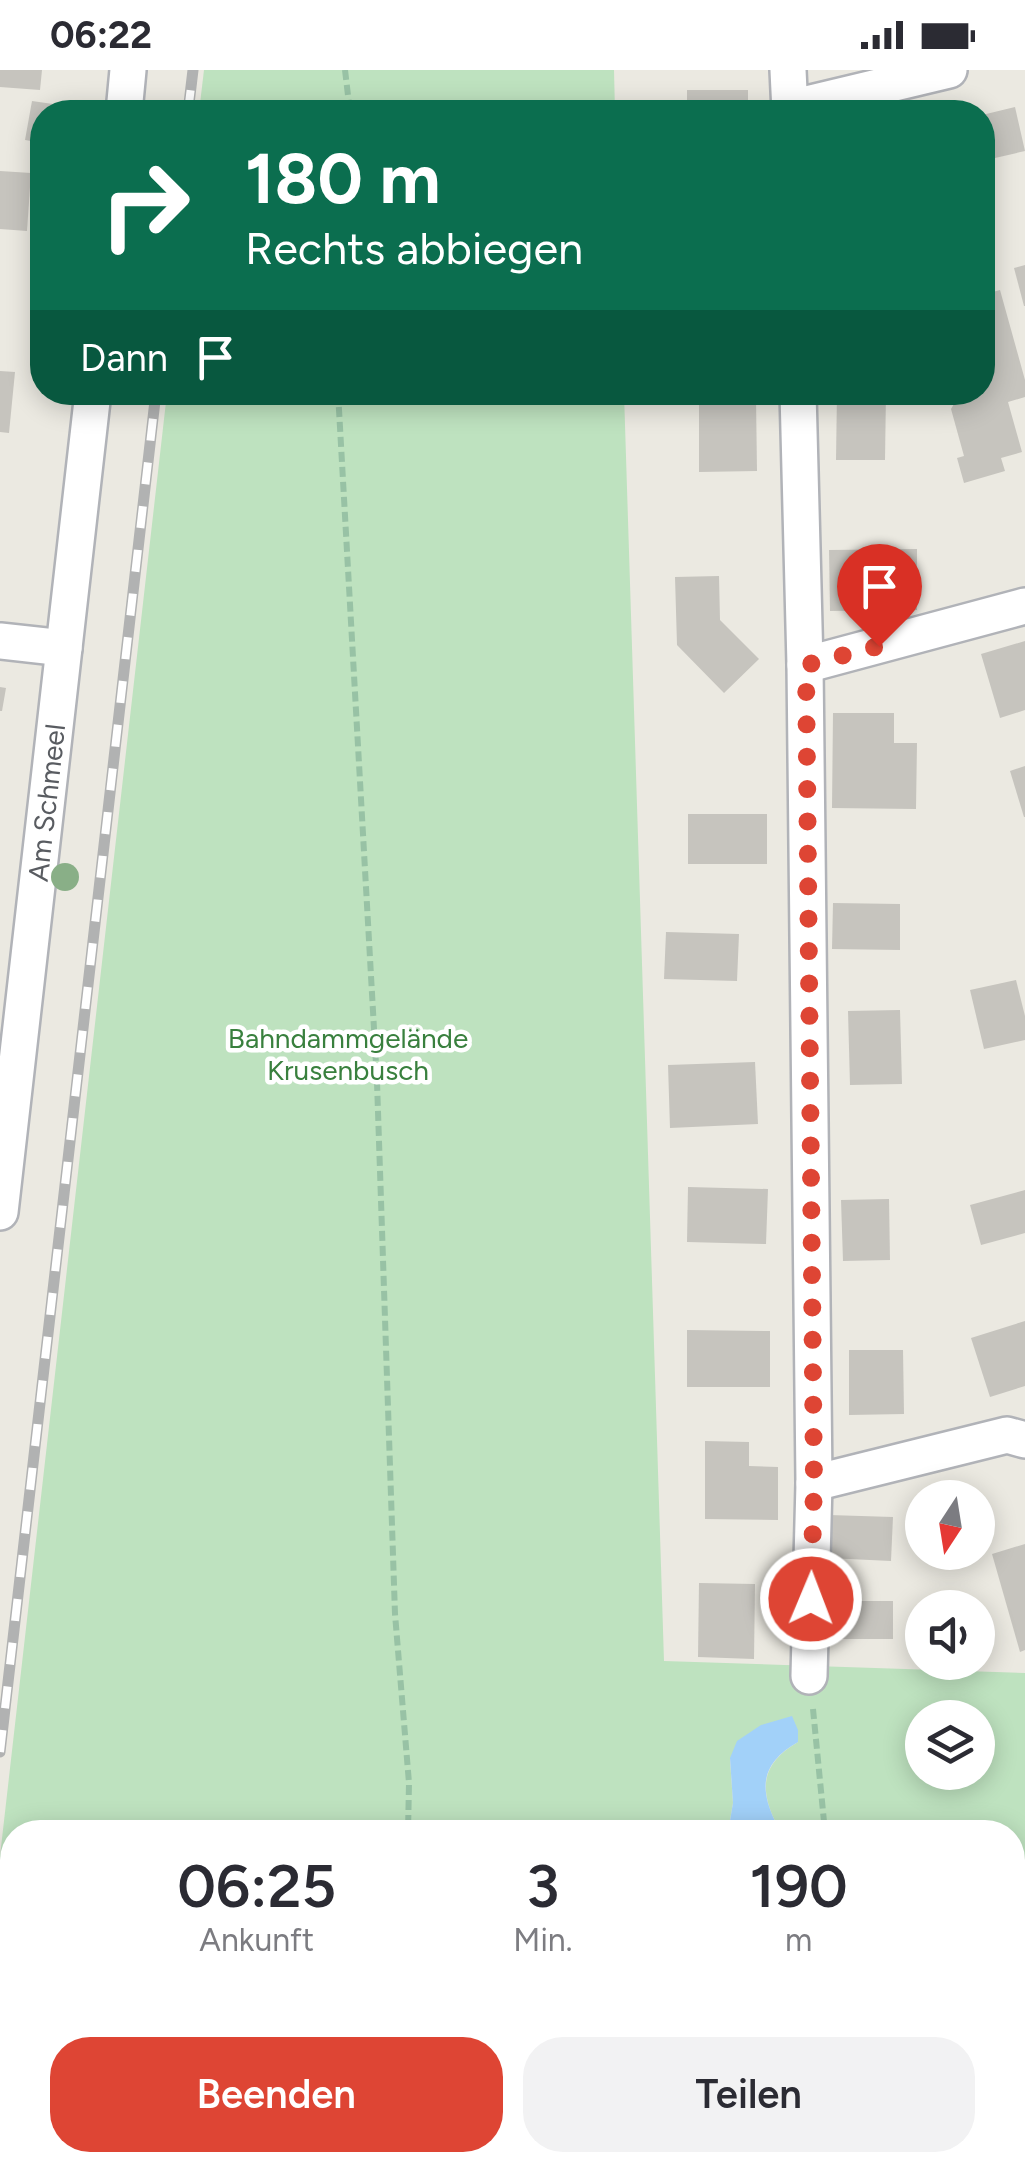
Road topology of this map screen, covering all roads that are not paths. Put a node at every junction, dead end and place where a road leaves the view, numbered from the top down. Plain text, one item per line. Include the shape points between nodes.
1 (128, 70) edge
2 (788, 70) edge
3 (948, 70) edge
4 (125, 100) edge
5 (790, 100) edge
6 (830, 100) edge
7 (91, 405) edge
8 (798, 405) edge
9 (1025, 606) edge
10 (0, 642) edge
11 (64, 648) junction
12 (806, 665) junction
13 (0, 1212) edge
14 (1025, 1440) edge
15 (814, 1483) junction
16 (809, 1676) road end

1 - 4 street
2 - 5 street
3 - 6 street
7 - 11 street, Am Schmeel
8 - 12 street
9 - 12 street
10 - 11 street
11 - 13 street, Am Schmeel
12 - 15 street
14 - 15 street via 1008,1436
15 - 16 street

